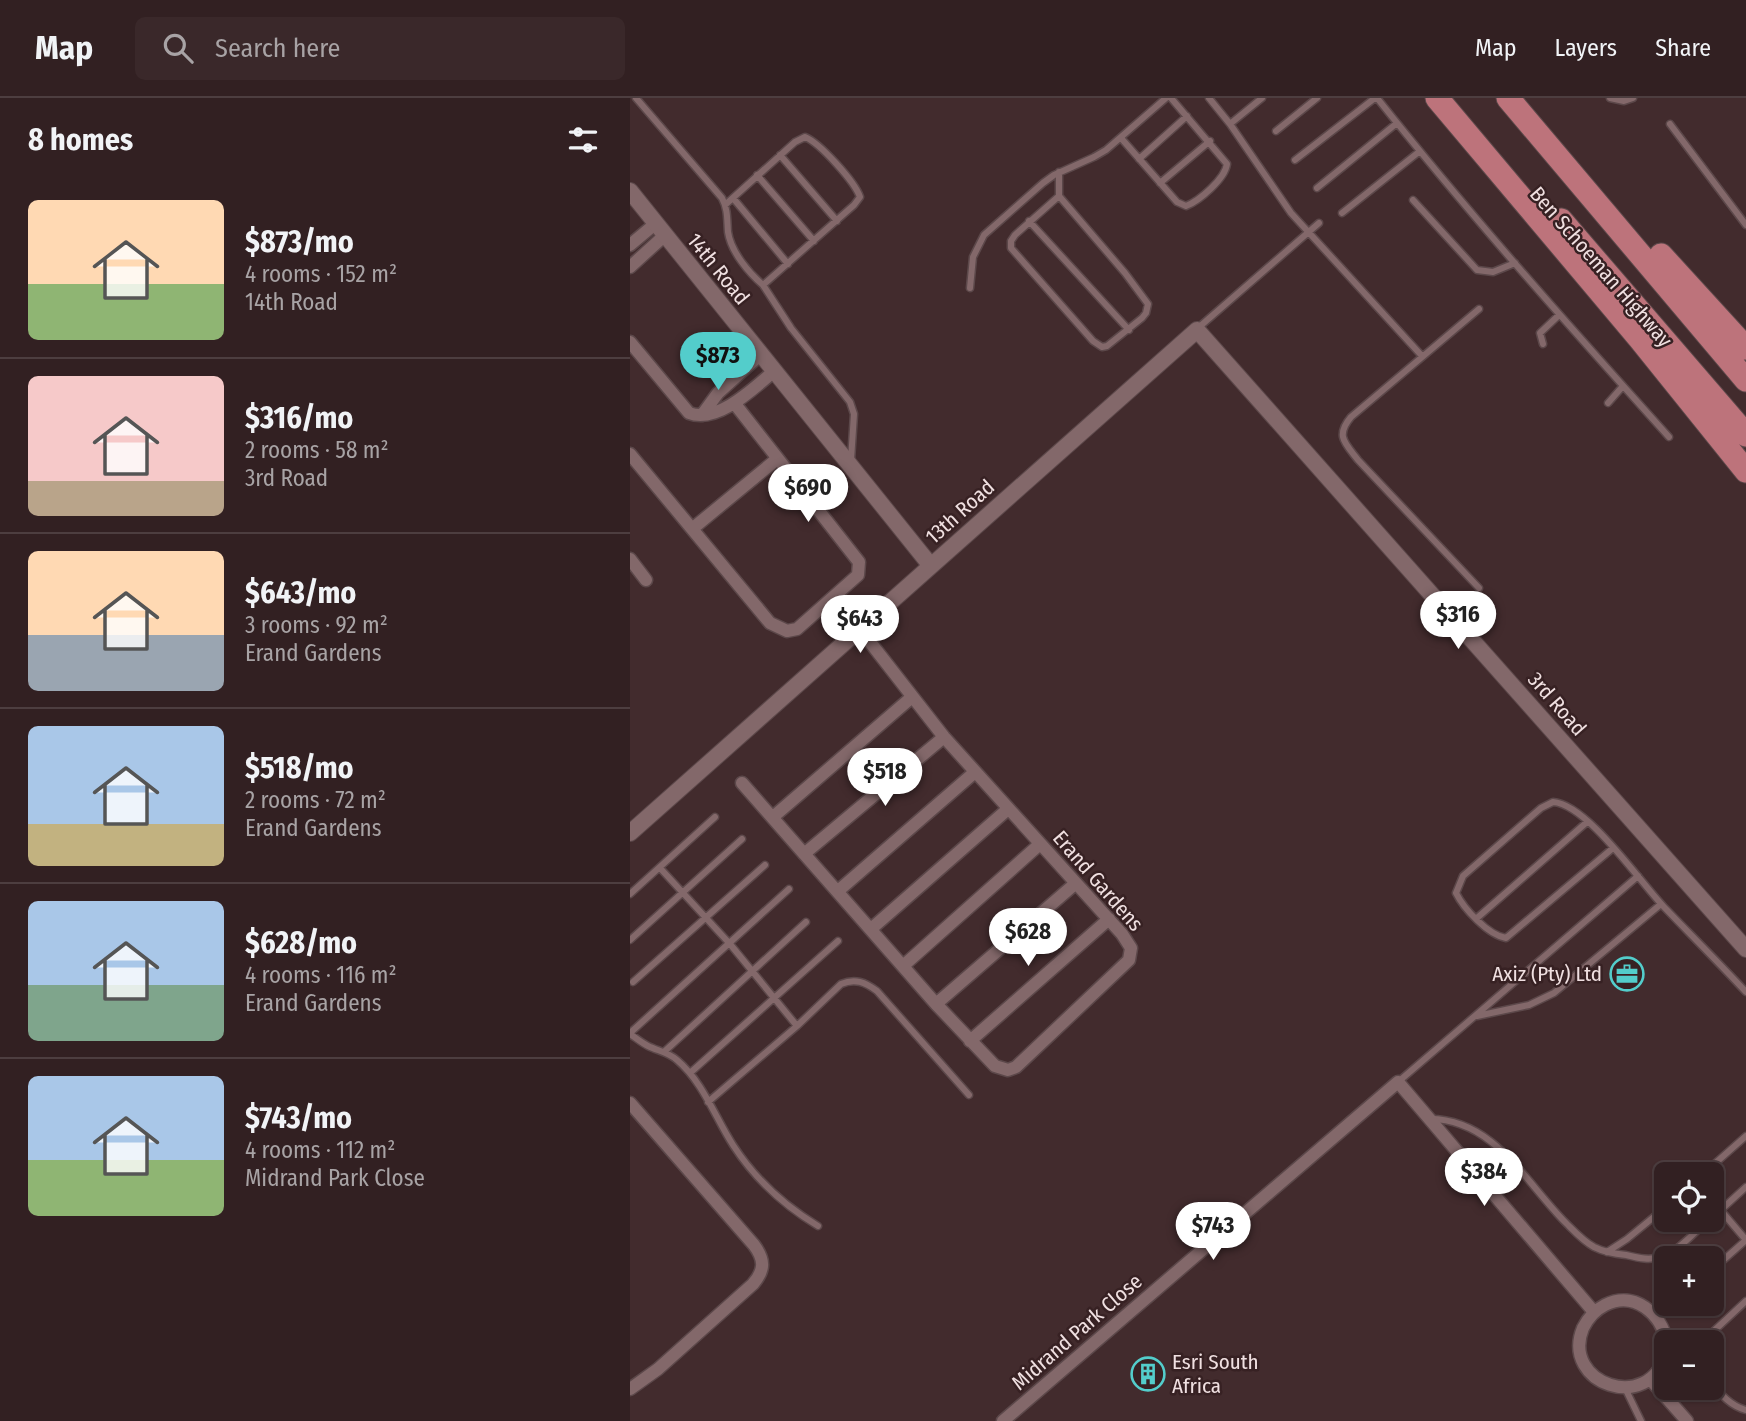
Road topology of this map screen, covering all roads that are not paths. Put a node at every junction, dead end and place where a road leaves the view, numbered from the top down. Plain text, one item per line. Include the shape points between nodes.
1 (636, 98) edge
2 (1166, 98) edge
3 (1171, 98) edge
4 (1209, 98) edge
5 (1262, 98) edge
6 (1317, 98) edge
7 (1376, 98) edge
8 (1437, 98) edge
9 (1456, 98) edge
10 (1610, 98) edge
11 (1633, 98) edge
12 (1509, 99) edge
13 (1187, 116) junction
14 (1397, 123) junction
15 (1230, 124) junction
16 (1671, 124) dead end
17 (1276, 131) dead end
18 (1121, 138) junction
19 (1210, 141) junction
20 (1420, 151) junction
21 (780, 155) junction
22 (1139, 159) junction
23 (1295, 160) dead end
24 (1059, 172) junction
25 (757, 175) junction
26 (1160, 183) junction
27 (1317, 188) dead end
28 (630, 191) edge
29 (1059, 196) junction
30 (733, 198) junction
31 (1413, 200) dead end
32 (725, 205) junction
33 (1342, 212) dead end
34 (837, 220) junction
35 (1028, 221) junction
36 (1319, 223) dead end
37 (1746, 225) edge
38 (660, 230) junction
39 (1308, 232) junction
40 (814, 241) junction
41 (630, 246) edge
42 (788, 264) junction
43 (1515, 264) junction
44 (630, 267) edge
45 (763, 285) junction
46 (970, 288) dead end
47 (1479, 309) dead end
48 (1559, 315) junction
49 (1129, 330) junction
50 (1197, 330) junction
51 (630, 342) edge
52 (1543, 344) dead end
53 (1746, 348) edge
54 (760, 355) junction
55 (1422, 356) junction
56 (773, 372) junction
57 (1746, 380) edge
58 (1623, 386) junction
59 (1608, 403) dead end
60 (735, 404) junction
61 (701, 416) junction
62 (1746, 435) edge
63 (1669, 437) dead end
64 (630, 454) edge
65 (777, 459) junction
66 (851, 467) junction
67 (1746, 471) edge
68 (692, 529) junction
69 (630, 559) edge
70 (931, 566) junction
71 (646, 580) dead end
72 (1479, 589) dead end
73 (859, 628) junction
74 (912, 697) junction
75 (944, 737) junction
76 (975, 772) junction
77 (743, 783) dead end
78 (1008, 808) junction
79 (715, 817) dead end
80 (773, 817) junction
81 (1587, 822) junction
82 (630, 833) edge
83 (742, 839) dead end
84 (1040, 844) junction
85 (1613, 848) junction
86 (804, 854) junction
87 (765, 866) dead end
88 (660, 868) junction
89 (1638, 876) junction
90 (1076, 883) junction
91 (789, 890) dead end
92 (838, 891) junction
93 (683, 893) junction
94 (630, 894) edge
95 (1661, 904) junction
96 (706, 918) junction
97 (1477, 918) junction
98 (1109, 919) junction
99 (806, 922) dead end
100 (871, 929) junction
101 (630, 940) edge
102 (838, 941) dead end
103 (730, 944) junction
104 (1746, 948) edge
105 (903, 966) junction
106 (752, 971) junction
107 (633, 982) dead end
108 (1746, 992) edge
109 (774, 998) junction
110 (936, 1004) junction
111 (1475, 1016) junction
112 (797, 1026) junction
113 (630, 1034) edge
114 (970, 1041) junction
115 (665, 1051) junction
116 (690, 1073) junction
117 (1398, 1082) junction
118 (969, 1095) dead end
119 (708, 1102) junction
120 (630, 1104) edge
121 (1430, 1119) junction
122 (1746, 1136) edge
123 (1717, 1162) edge
124 (1746, 1187) edge
125 (1724, 1206) edge
126 (1724, 1215) edge
127 (1654, 1217) edge
128 (818, 1226) dead end
129 (1695, 1232) edge
130 (1746, 1240) edge
131 (1607, 1252) junction
132 (1724, 1259) edge
133 (1746, 1301) edge
134 (1594, 1312) junction
135 (1654, 1313) edge
136 (1657, 1316) edge
137 (1664, 1330) edge
138 (1715, 1330) edge
139 (1654, 1375) edge
140 (1650, 1379) junction
141 (1625, 1388) junction
142 (630, 1389) edge
143 (1724, 1397) edge
144 (1746, 1410) edge
145 (1006, 1420) edge
146 (1641, 1421) edge
147 (1687, 1421) edge

1 - 32 lane
2 - 18 lane
3 - 13 lane
4 - 15 lane
5 - 15 lane
6 - 17 lane
7 - 14 lane
7 - 23 lane
8 - 67 highway
9 - 62 highway, Ben Schoeman Highway
10 - 11 lane
12 - 53 highway via 1570,151
12 - 57 highway, Ben Schoeman Highway
13 - 19 lane
13 - 22 lane
14 - 20 lane
14 - 27 lane
15 - 39 lane
16 - 37 lane
18 - 22 lane
18 - 24 lane via 1094,157
19 - 26 lane
19 - 26 lane via 1227,169 1194,202 1182,205
20 - 33 lane
20 - 43 lane
21 - 25 lane
21 - 34 lane
21 - 34 lane via 802,138 809,139 847,178 860,197
22 - 26 lane
24 - 29 lane
24 - 46 lane via 984,235 973,257
25 - 30 lane
25 - 40 lane
28 - 38 street, 14th Road
29 - 35 lane
29 - 49 lane via 1145,297 1146,313
30 - 32 lane
30 - 42 lane
31 - 43 lane via 1477,270 1493,272
32 - 45 lane via 730,242
34 - 40 lane
35 - 49 lane
35 - 49 lane via 1011,241 1011,248 1093,341 1107,346
36 - 39 lane, 13th Road
38 - 41 street
38 - 44 street
38 - 54 street, 14th Road
39 - 50 lane, 13th Road
39 - 55 lane
40 - 42 lane
42 - 45 lane
43 - 48 lane
45 - 66 lane via 850,402 854,414
47 - 55 lane
48 - 52 lane via 1540,333
48 - 58 lane
50 - 70 street, 13th Road
50 - 104 street, 3rd Road
51 - 61 street via 689,413
54 - 56 street, 14th Road
54 - 61 street via 718,393
55 - 72 lane via 1351,417 1343,429 1343,440
56 - 60 street
56 - 66 street, 14th Road
58 - 59 lane
58 - 63 lane
60 - 61 street
60 - 65 street
64 - 68 street
65 - 68 street
65 - 68 street via 859,562 858,575 797,629 787,632 770,623
66 - 70 street, 14th Road
69 - 71 street
70 - 73 street, 13th Road
73 - 74 street, Erand Gardens
73 - 82 street, 13th Road
74 - 75 street, Erand Gardens
74 - 80 street
75 - 76 street, Erand Gardens
75 - 86 street
76 - 78 street, Erand Gardens
76 - 92 street
77 - 80 street, Erand Gardens
78 - 84 street, Erand Gardens
78 - 100 street
79 - 88 lane
80 - 86 street, Erand Gardens
81 - 85 lane
81 - 97 lane
81 - 97 lane via 1564,804 1553,802 1471,868 1462,876 1456,893
83 - 93 lane
84 - 90 street, Erand Gardens
84 - 105 street
85 - 89 lane
85 - 97 lane via 1509,937 1494,934
86 - 92 street, Erand Gardens
87 - 96 lane
88 - 93 lane
88 - 94 lane
89 - 95 lane
89 - 111 lane
90 - 98 street, Erand Gardens
90 - 110 street
91 - 103 lane
92 - 100 street, Erand Gardens
93 - 96 lane
93 - 101 lane
95 - 108 lane
95 - 111 lane via 1554,993 1529,1005
96 - 103 lane
96 - 107 lane
98 - 114 street
98 - 114 street, Erand Gardens via 1128,942 1129,960 1016,1067 995,1066
99 - 106 lane
100 - 105 street, Erand Gardens
102 - 109 lane
103 - 106 lane
103 - 113 lane
105 - 110 street, Erand Gardens
106 - 109 lane
106 - 115 lane
109 - 112 lane
109 - 116 lane
110 - 114 street, Erand Gardens
111 - 117 lane
112 - 118 lane via 841,984 858,981 877,991
112 - 119 lane
113 - 115 lane
115 - 116 lane
116 - 119 lane
117 - 121 street
117 - 145 street, Midrand Park Close
119 - 128 lane via 759,1180
120 - 142 street via 754,1245 763,1263 753,1284
121 - 131 lane via 1459,1123 1495,1144 1585,1241
121 - 134 street
122 - 123 lane
124 - 125 lane
126 - 130 lane
127 - 131 lane
129 - 131 lane via 1661,1257
130 - 132 lane
133 - 138 lane
134 - 135 street via 1620,1301 1647,1307
134 - 141 street via 1581,1335 1583,1361 1600,1381
136 - 137 street
139 - 140 street
140 - 141 street
140 - 147 street
141 - 146 lane
143 - 144 lane

